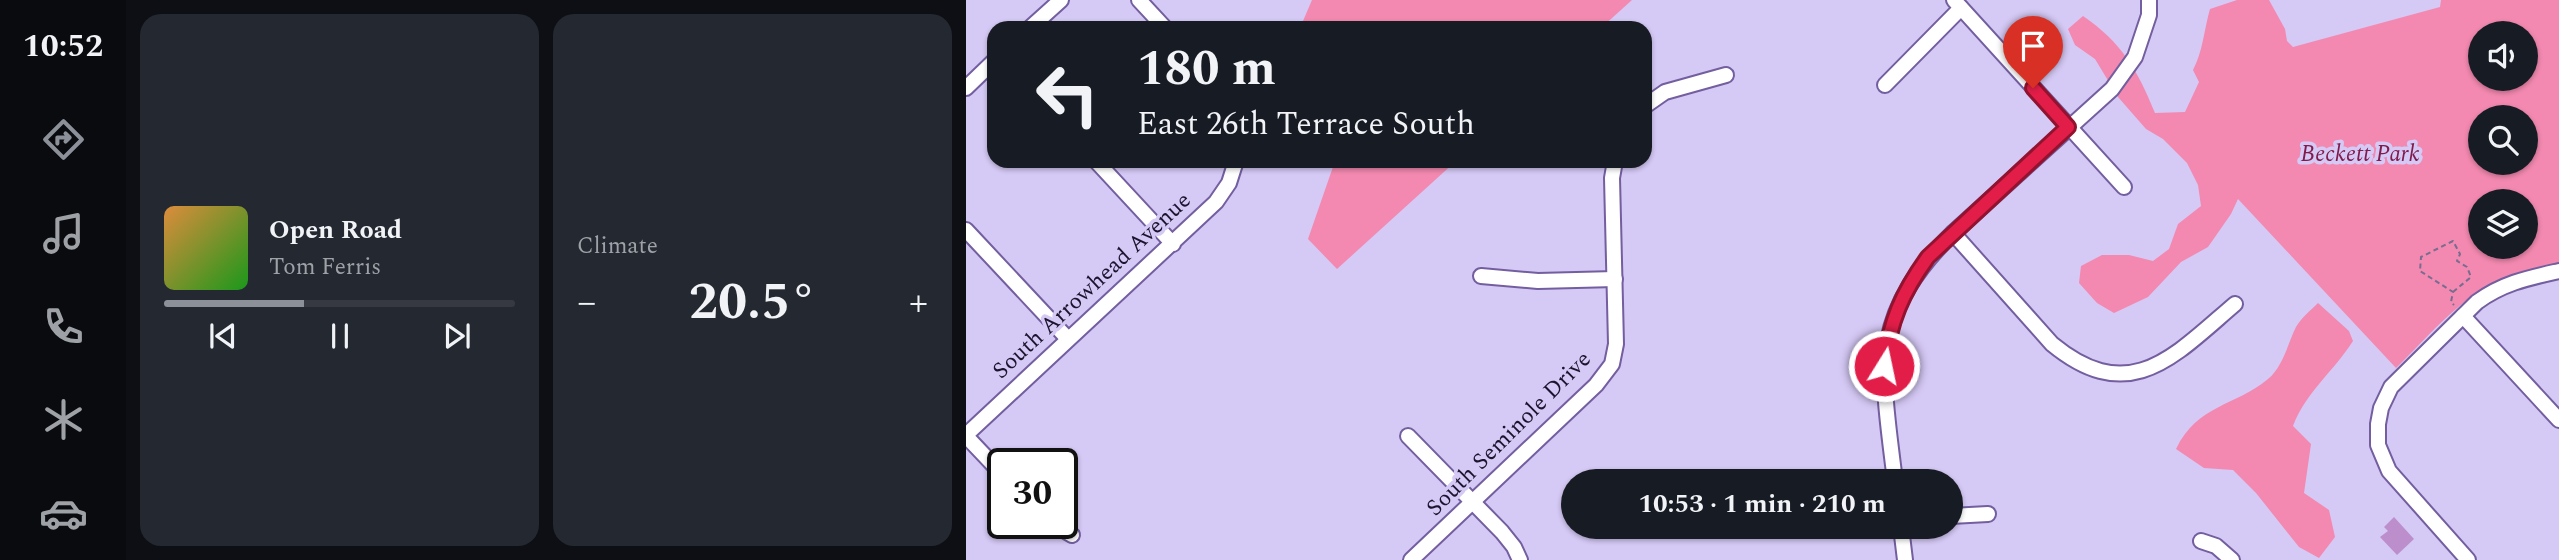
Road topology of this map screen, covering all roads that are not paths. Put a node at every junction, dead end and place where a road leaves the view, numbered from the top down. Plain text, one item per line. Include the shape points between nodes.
1 (1061, 0) edge
2 (1139, 0) edge
3 (2148, 0) edge
4 (1957, 4) edge
5 (1038, 21) edge
6 (1159, 21) edge
7 (987, 68) edge
8 (1726, 75) dead end
9 (1885, 85) dead end
10 (966, 88) edge
11 (1652, 101) edge
12 (2068, 127) junction
13 (1102, 168) edge
14 (1234, 168) edge
15 (1614, 168) edge
16 (2124, 187) dead end
17 (966, 230) edge
18 (1952, 233) junction
19 (1173, 244) junction
20 (2559, 271) edge
21 (1482, 276) dead end
22 (1615, 279) junction
23 (2235, 304) dead end
24 (2463, 316) junction
25 (1068, 339) junction
26 (2559, 420) edge
27 (966, 435) edge
28 (1408, 436) dead end
29 (987, 458) edge
30 (1894, 469) edge
31 (1473, 503) junction
32 (1987, 514) dead end
33 (1963, 515) edge
34 (1902, 539) edge
35 (2201, 541) dead end
36 (1517, 554) edge
37 (1411, 560) edge
38 (1905, 560) edge
39 (2232, 560) edge
40 (2468, 560) edge

1 - 5 street
2 - 6 street
3 - 12 street via 2147,25 2135,57 2112,89
4 - 9 street
4 - 12 street
7 - 10 street
8 - 11 street via 1665,92
12 - 16 street
12 - 18 street
13 - 19 street
14 - 19 street, South Arrowhead Avenue via 1216,202
15 - 22 street, South Seminole Drive
17 - 25 street
18 - 23 street via 2052,344 2094,370 2138,372 2158,365
18 - 30 street via 1910,282 1887,341 1884,391
19 - 25 street, South Arrowhead Avenue
20 - 24 street via 2492,290
21 - 22 street via 1538,281
22 - 31 street, South Seminole Drive via 1612,364
24 - 26 street
24 - 40 street via 2391,387 2381,408 2378,445 2389,471
25 - 27 street, South Arrowhead Avenue
27 - 29 street
28 - 31 street
31 - 36 street
31 - 37 street, South Seminole Drive
32 - 33 street
34 - 38 street
35 - 39 street via 2216,546

